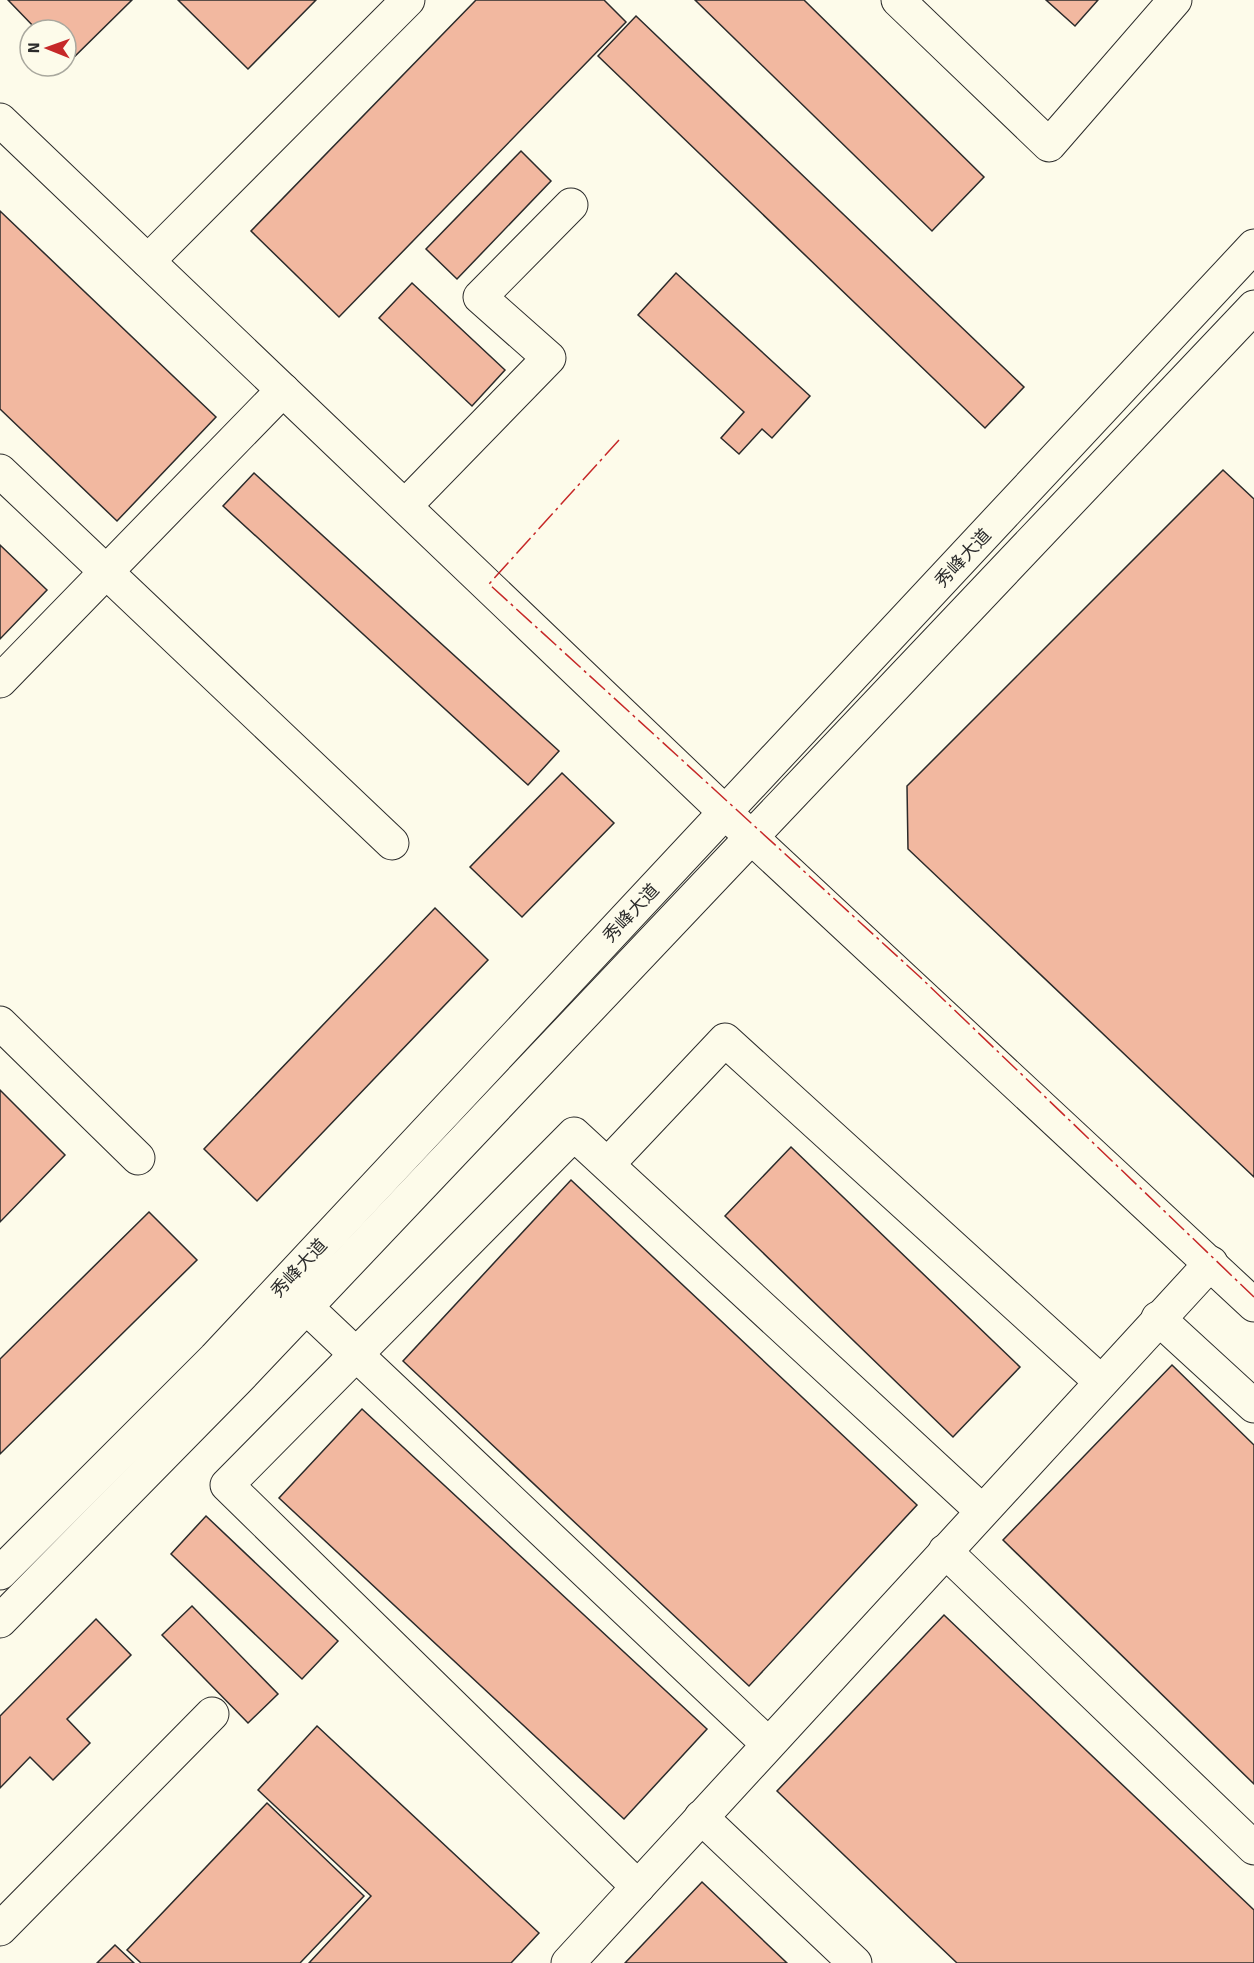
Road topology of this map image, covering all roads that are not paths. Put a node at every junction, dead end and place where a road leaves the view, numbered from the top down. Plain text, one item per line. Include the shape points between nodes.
1 (408, 0) edge
2 (898, 0) edge
3 (1175, 0) edge
4 (0, 120) edge
5 (571, 205) dead end
6 (1254, 246) edge
7 (148, 261) junction
8 (1254, 307) edge
9 (284, 390) junction
10 (0, 471) edge
11 (405, 506) junction
12 (106, 572) junction
13 (0, 681) edge
14 (725, 812) junction
15 (751, 837) junction
16 (392, 843) dead end
17 (0, 1023) edge
18 (138, 1158) dead end
19 (608, 1164) junction
20 (1211, 1263) junction
21 (1254, 1305) edge
22 (306, 1307) junction
23 (1158, 1318) junction
24 (357, 1353) junction
25 (1100, 1381) junction
26 (1254, 1406) edge
27 (981, 1511) junction
28 (945, 1551) junction
29 (0, 1573) edge
30 (0, 1621) edge
31 (212, 1713) dead end
32 (768, 1744) junction
33 (701, 1817) junction
34 (1254, 1848) edge
35 (638, 1887) junction
36 (0, 1929) edge
37 (568, 1963) edge
38 (855, 1963) edge

1 - 7 street
2 - 3 street via 1049,145
4 - 7 street
5 - 11 street via 480,297 549,358
6 - 14 street, 秀峰大道
7 - 9 street
8 - 15 street, 秀峰大道
9 - 11 street
9 - 12 street
10 - 12 street
11 - 14 street
12 - 13 street
12 - 16 street
14 - 15 street
14 - 29 street, 秀峰大道 via 215,1358
15 - 20 street
15 - 22 street, 秀峰大道
17 - 18 street
19 - 24 street via 574,1134
19 - 25 street via 726,1040
19 - 27 street
20 - 21 street
20 - 23 street
22 - 24 street
22 - 30 street, 秀峰大道
23 - 25 street
23 - 26 street
24 - 32 street
24 - 35 street via 227,1485
25 - 27 street
27 - 28 street
28 - 32 street
28 - 34 street
31 - 36 street
32 - 33 street
33 - 35 street
33 - 38 street
35 - 37 street

